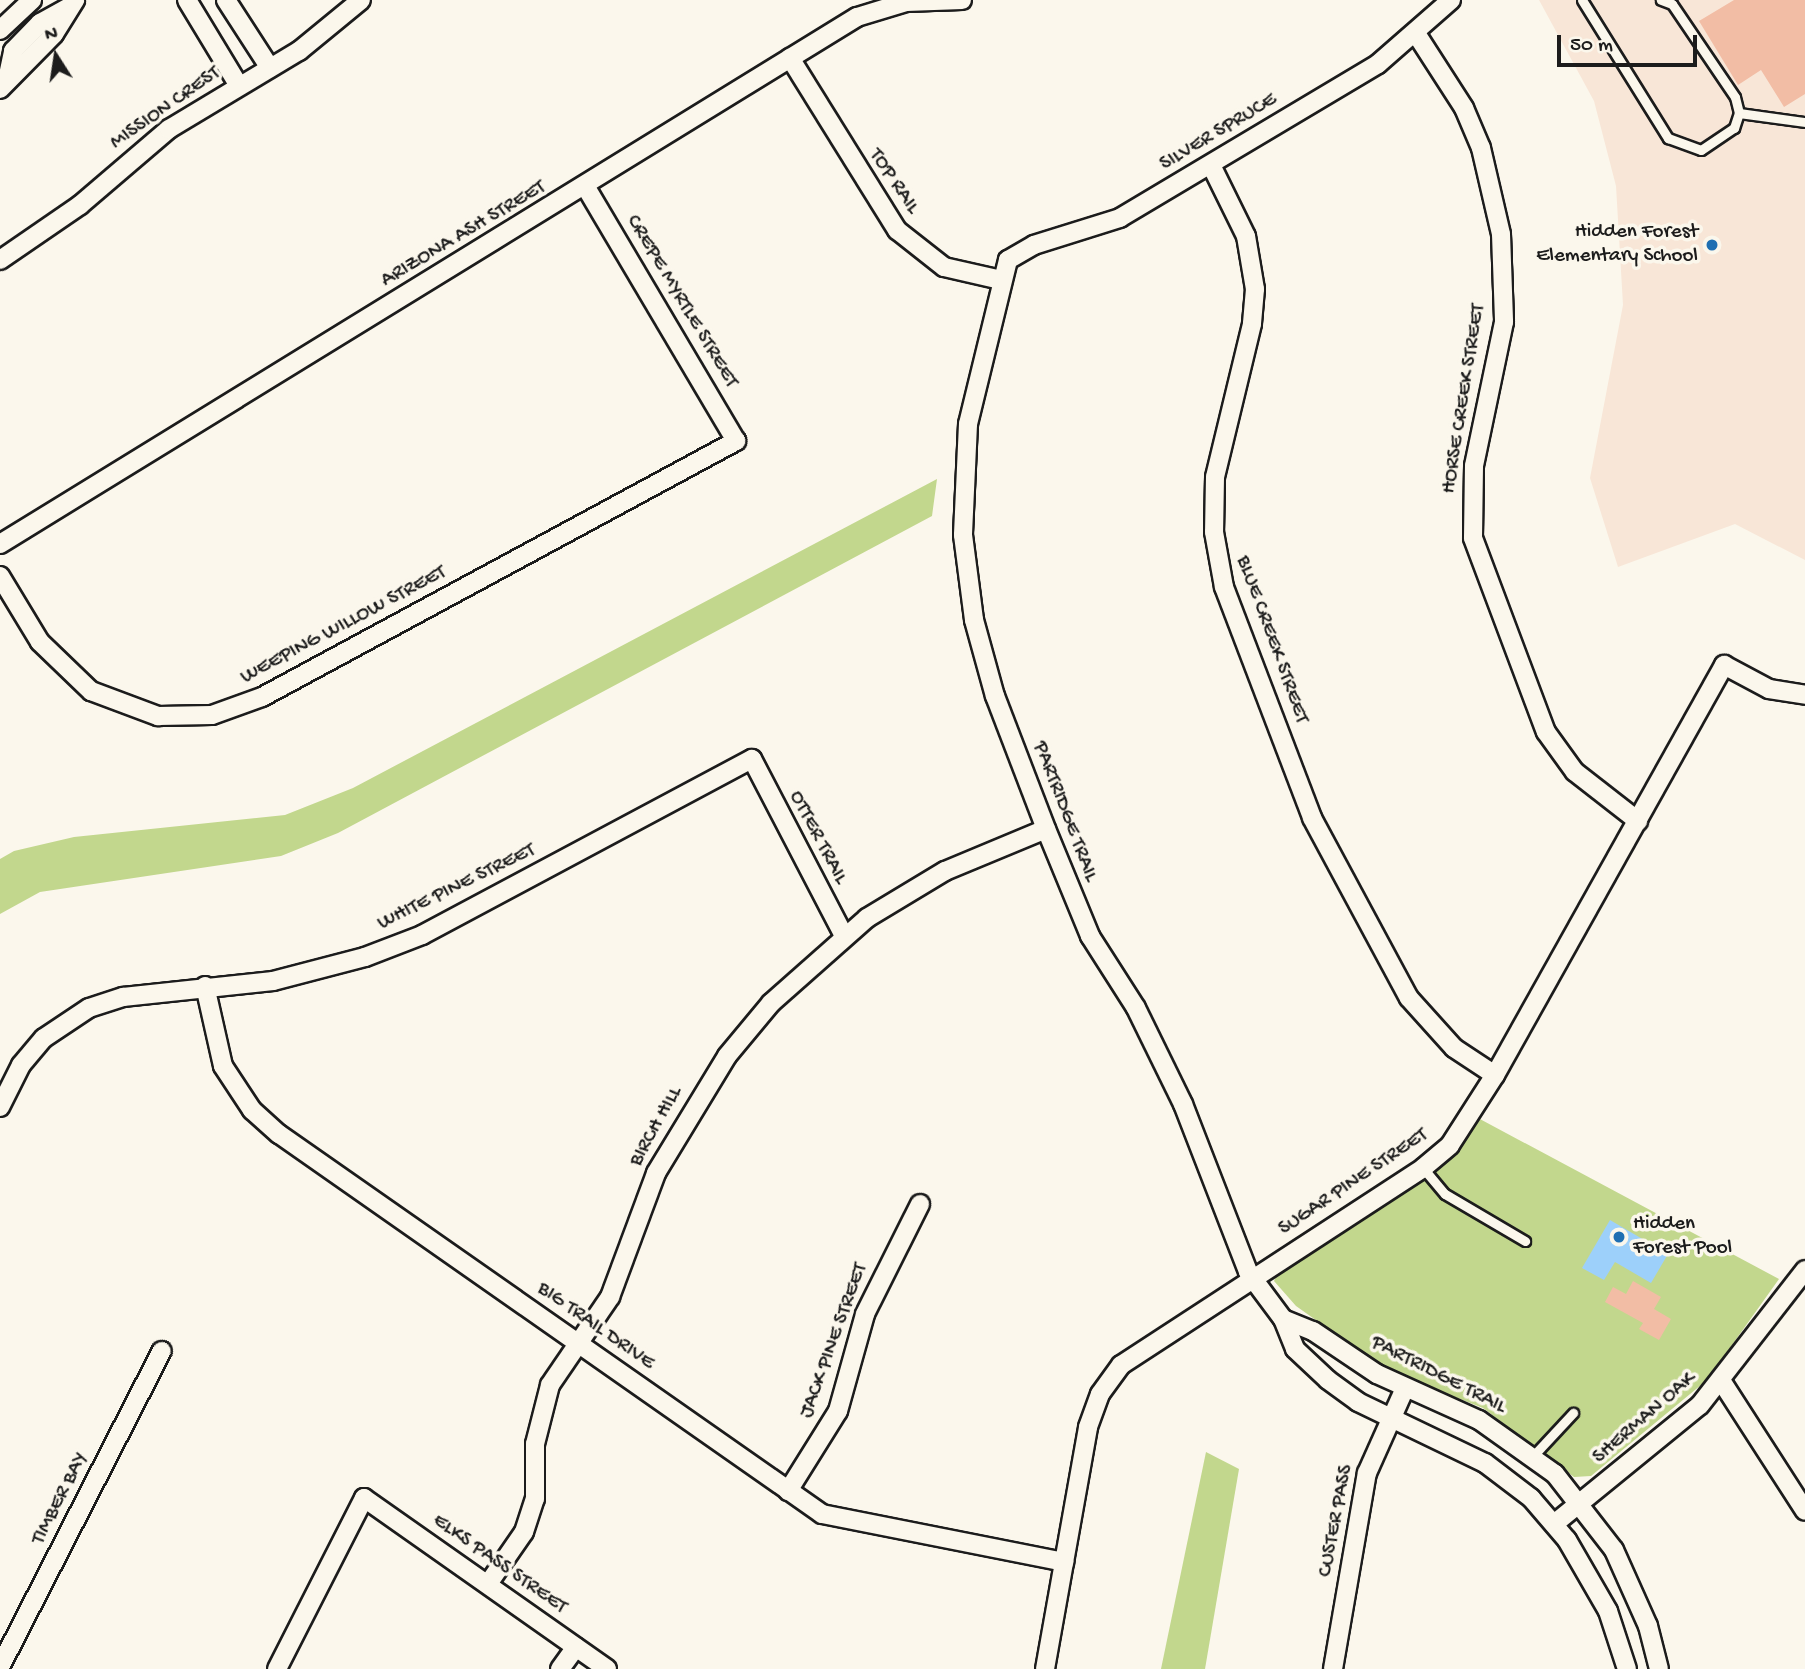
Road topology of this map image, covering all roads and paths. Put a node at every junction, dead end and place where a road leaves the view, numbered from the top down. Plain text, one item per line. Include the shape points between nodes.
1 (32, 0) edge
2 (187, 0) edge
3 (226, 0) edge
4 (361, 0) edge
5 (962, 0) edge
6 (1451, 0) edge
7 (1583, 0) edge
8 (1661, 0) edge
9 (73, 4) edge
10 (0, 30) edge
11 (1417, 35) junction
12 (790, 58) junction
13 (270, 68) junction
14 (2, 81) edge
15 (239, 86) junction
16 (1739, 113) junction
17 (1805, 122) edge
18 (1211, 165) junction
19 (586, 187) junction
20 (0, 260) edge
21 (1001, 280) junction
22 (736, 441) joint
23 (0, 544) edge
24 (0, 576) edge
25 (1805, 695) edge
26 (752, 759) joint
27 (1637, 821) junction
28 (1046, 829) junction
29 (844, 936) junction
30 (205, 986) junction
31 (1495, 1075) junction
32 (0, 1107) edge
33 (1423, 1168) junction
34 (920, 1204) dead end
35 (1525, 1241) dead end
36 (1805, 1270) edge
37 (1252, 1278) junction
38 (1283, 1320) junction
39 (578, 1342) junction
40 (162, 1351) dead end
41 (1721, 1382) junction
42 (1405, 1388) junction
43 (1573, 1413) dead end
44 (1391, 1417) junction
45 (1532, 1456) junction
46 (788, 1491) junction
47 (1582, 1502) junction
48 (1805, 1511) edge
49 (1554, 1524) junction
50 (1064, 1562) junction
51 (488, 1584) junction
52 (576, 1647) junction
53 (0, 1667) edge
54 (276, 1669) edge
55 (560, 1669) edge
56 (607, 1669) edge
57 (1045, 1669) edge
58 (1333, 1669) edge
59 (1627, 1669) edge
60 (1659, 1669) edge

1 - 10 street
2 - 15 street
3 - 13 street
4 - 13 street, MISSION CREST
5 - 12 street, ARIZONA ASH STREET via 906,2 872,10
6 - 11 street, SILVER SPRUCE
7 - 16 lane via 1668,138 1701,150 1734,128
8 - 16 lane via 1672,4 1735,97
9 - 14 street via 40,23 13,51
11 - 18 street, SILVER SPRUCE
11 - 27 street, HORSE CREEK STREET via 1464,108 1480,148 1502,234 1504,322 1474,466 1473,538 1546,732 1575,772
12 - 19 street, ARIZONA ASH STREET
12 - 21 street, TOP RAIL via 897,230 944,267
13 - 15 street, MISSION CREST
15 - 20 street, MISSION CREST via 169,129 80,205
16 - 17 lane
18 - 21 street, SILVER SPRUCE via 1120,218 1018,251
18 - 31 street, BLUE CREEK STREET via 1246,236 1255,289 1252,324 1215,477 1214,532 1224,587 1312,818 1409,998 1437,1033
19 - 22 street, CREPE MYRTLE STREET
19 - 23 street, ARIZONA ASH STREET
21 - 28 street, PARTRIDGE TRAIL via 968,424 963,535 974,620 995,696
22 - 24 street, WEEPING WILLOW STREET via 262,697 212,715 158,716 91,691 40,642
25 - 27 street, SUGAR PINE STREET via 1769,689 1724,665
26 - 29 street, OTTER TRAIL
26 - 30 street, WHITE PINE STREET via 422,935 324,970
27 - 31 street, SUGAR PINE STREET
28 - 29 street, BIRCH HILL via 911,889
28 - 37 street, PARTRIDGE TRAIL via 1090,936 1136,1008 1183,1104 1233,1242
29 - 39 street, BIRCH HILL via 771,1003 688,1112 656,1173 610,1297
30 - 32 street, WHITE PINE STREET via 123,997 73,1016 21,1065
30 - 39 street, BIG TRAIL DRIVE via 216,1049 252,1110
31 - 33 street, SUGAR PINE STREET via 1450,1145
33 - 35 lane via 1445,1194
33 - 37 street, SUGAR PINE STREET
34 - 46 street, JACK PINE STREET via 865,1314 838,1411
36 - 41 street, SHERMAN OAK
37 - 38 street, PARTRIDGE TRAIL
37 - 50 street, SUGAR PINE STREET via 1140,1350 1100,1394 1088,1427
38 - 42 street, PARTRIDGE TRAIL via 1312,1331
38 - 44 street, PARTRIDGE TRAIL via 1295,1349 1328,1380
39 - 46 street, BIG TRAIL DRIVE
39 - 51 street, BIRCH HILL via 550,1385 538,1426 535,1499 524,1532
40 - 53 street, TIMBER BAY
41 - 47 street, SHERMAN OAK via 1670,1433
41 - 48 street
42 - 44 street, CUSTER PASS
42 - 45 street, PARTRIDGE TRAIL via 1479,1420
43 - 45 lane
44 - 49 street, PARTRIDGE TRAIL via 1485,1463 1531,1498
44 - 58 street, CUSTER PASS via 1367,1473
45 - 47 street, PARTRIDGE TRAIL
46 - 50 street, BIG TRAIL DRIVE via 822,1514 856,1524
47 - 49 street, SHERMAN OAK
47 - 60 street, PARTRIDGE TRAIL via 1635,1592
49 - 59 street, PARTRIDGE TRAIL via 1608,1612
50 - 57 street, SUGAR PINE STREET
51 - 52 street, ELKS PASS STREET
51 - 54 street, ELKS PASS STREET via 364,1497
52 - 55 street
52 - 56 street, ELKS PASS STREET

